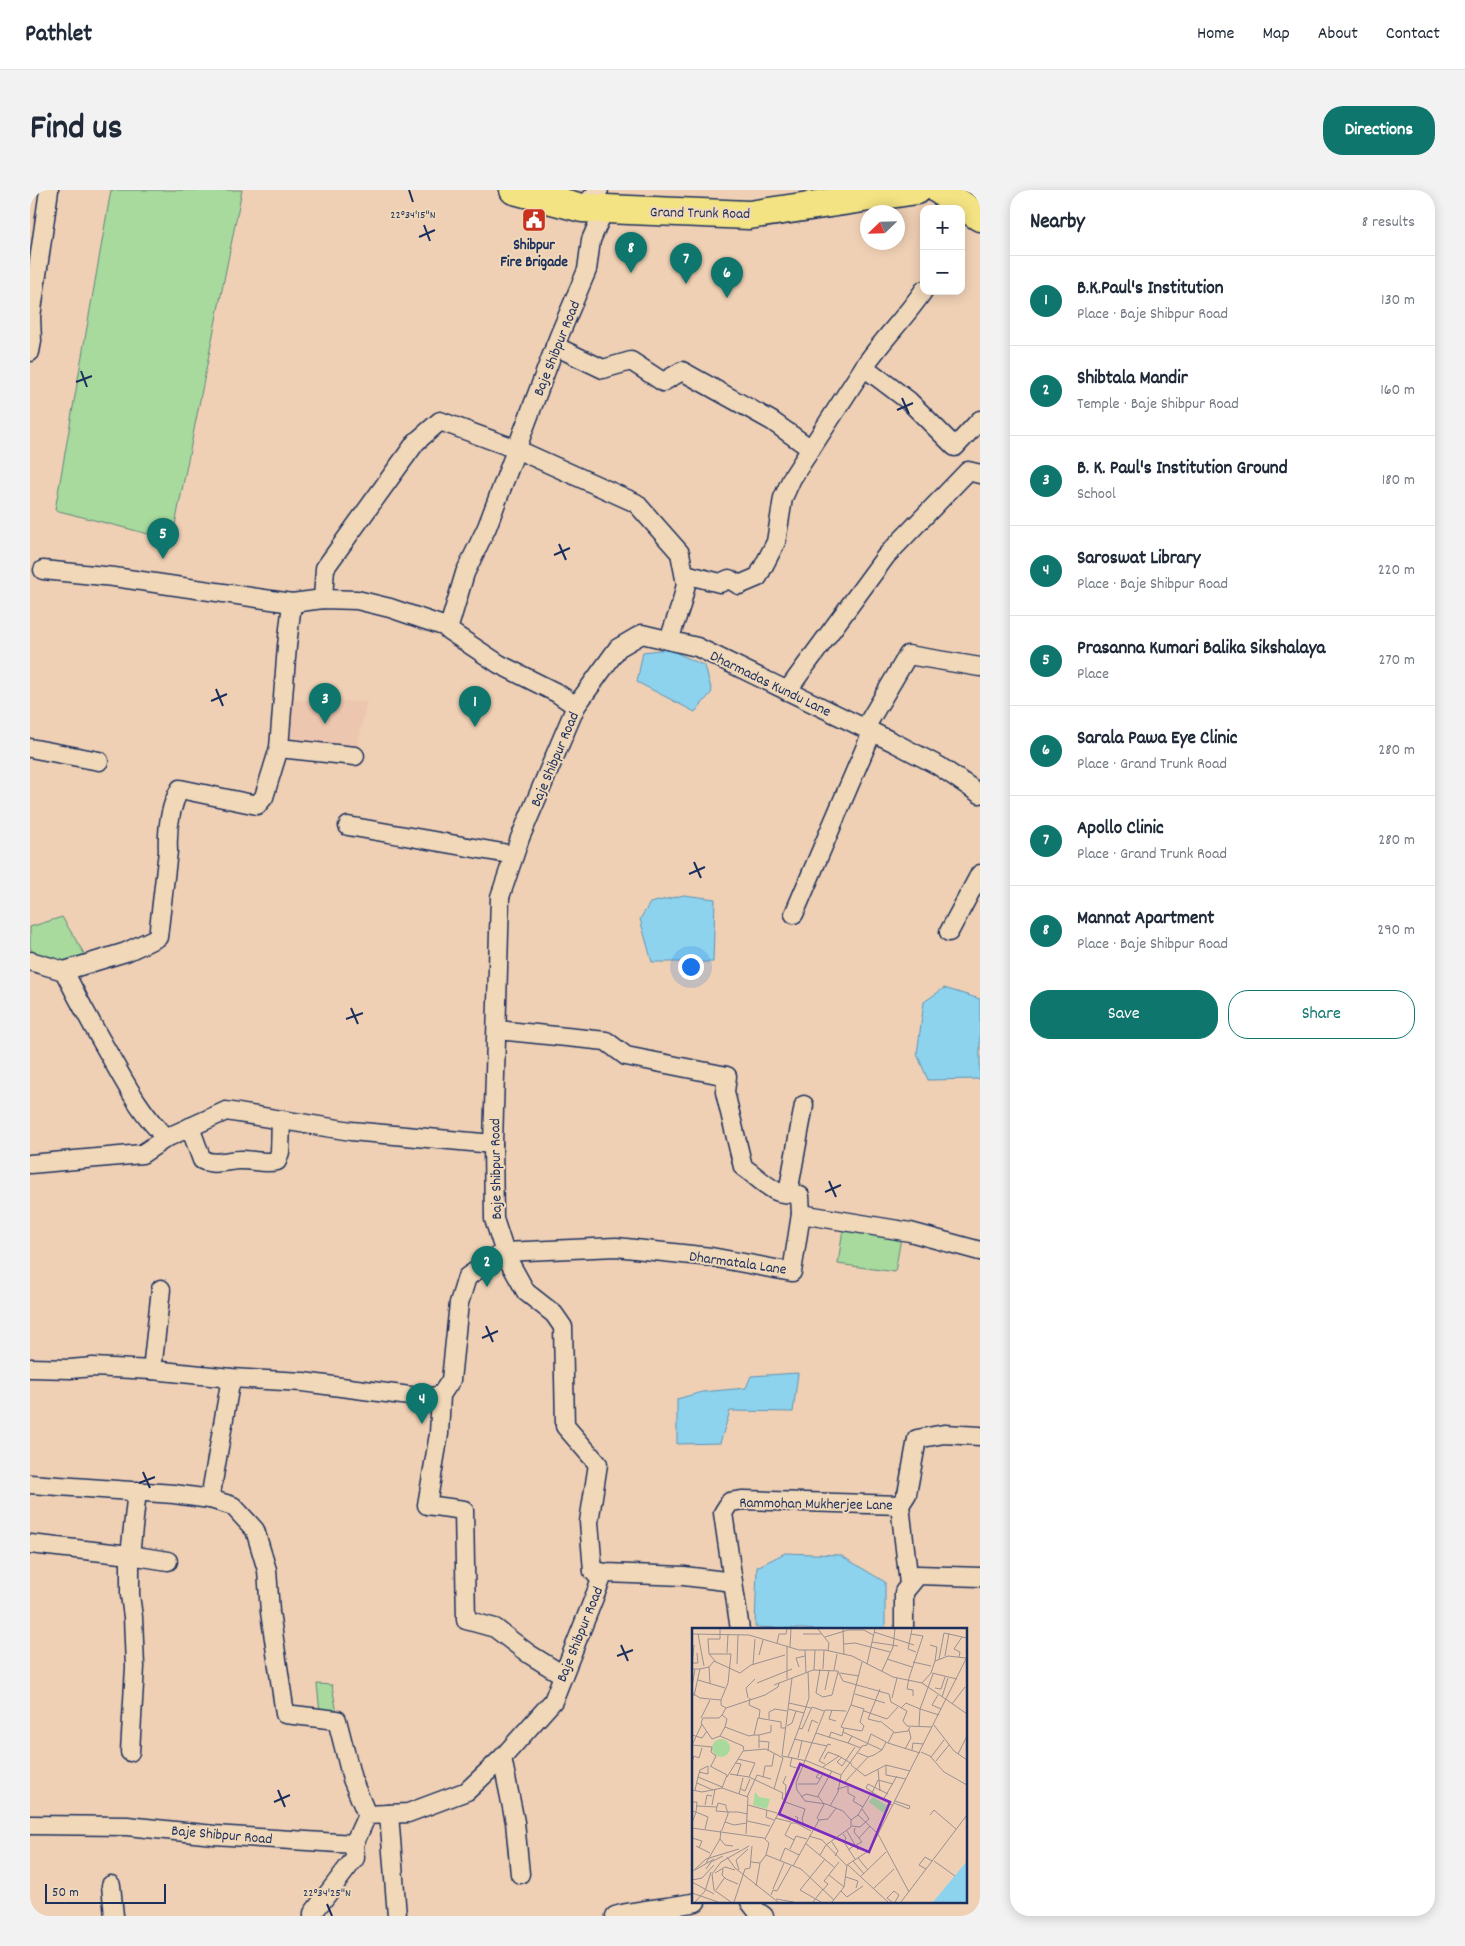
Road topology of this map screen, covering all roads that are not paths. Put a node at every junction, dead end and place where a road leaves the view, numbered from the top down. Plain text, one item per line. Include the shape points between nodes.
1 (49, 190) edge
2 (514, 190) edge
3 (917, 190) edge
4 (595, 202) edge
5 (920, 295) edge
6 (30, 317) edge
7 (555, 346) junction
8 (30, 352) edge
9 (864, 367) junction
10 (980, 420) edge
11 (955, 447) junction
12 (516, 449) junction
13 (811, 449) junction
14 (974, 472) edge
15 (43, 570) dead end
16 (685, 574) junction
17 (323, 599) junction
18 (292, 604) junction
19 (449, 628) junction
20 (670, 640) junction
21 (980, 667) edge
22 (787, 691) junction
23 (576, 706) junction
24 (868, 730) junction
25 (30, 748) edge
26 (279, 748) junction
27 (355, 756) dead end
28 (99, 761) dead end
29 (980, 794) edge
30 (348, 826) dead end
31 (514, 856) junction
32 (980, 874) edge
33 (794, 914) dead end
34 (950, 932) dead end
35 (30, 961) edge
36 (64, 970) junction
37 (497, 1030) junction
38 (804, 1105) dead end
39 (281, 1120) junction
40 (190, 1127) junction
41 (166, 1138) junction
42 (493, 1144) junction
43 (30, 1164) edge
44 (788, 1193) junction
45 (801, 1214) junction
46 (980, 1251) edge
47 (504, 1252) junction
48 (161, 1289) dead end
49 (30, 1368) edge
50 (152, 1370) junction
51 (231, 1378) junction
52 (441, 1396) junction
53 (980, 1436) edge
54 (30, 1484) edge
55 (137, 1491) junction
56 (210, 1499) junction
57 (900, 1505) junction
58 (30, 1544) edge
59 (130, 1555) junction
60 (168, 1561) dead end
61 (593, 1571) junction
62 (980, 1578) edge
63 (733, 1582) junction
64 (909, 1584) junction
65 (740, 1628) edge
66 (904, 1628) edge
67 (563, 1675) junction
68 (130, 1752) dead end
69 (502, 1758) junction
70 (389, 1814) junction
71 (367, 1815) junction
72 (30, 1825) edge
73 (354, 1844) junction
74 (520, 1874) dead end
75 (111, 1886) dead end
76 (692, 1903) edge
77 (752, 1904) edge
78 (114, 1916) edge
79 (313, 1916) edge
80 (397, 1916) edge
81 (615, 1916) edge
82 (764, 1916) edge

1 - 6 street
2 - 4 main road, Grand Trunk Road
3 - 4 main road, Grand Trunk Road via 749,215
4 - 7 street, Baje Shibpur Road via 587,270
5 - 9 street
6 - 8 street
7 - 12 street, Baje Shibpur Road
7 - 13 street via 603,369 631,361 664,382 682,371 772,421
9 - 11 street via 909,401
9 - 13 street
10 - 11 street
11 - 14 street
12 - 16 street via 636,503 680,553
12 - 17 street via 440,421 416,442 325,568
12 - 19 street, Baje Shibpur Road via 488,527 465,573
13 - 16 street via 783,498 776,542 758,577 739,585 729,579 720,583
14 - 22 street via 886,556
15 - 18 street via 114,577
16 - 20 street via 686,584
17 - 18 street
17 - 19 street via 357,600
18 - 26 street
19 - 23 street, Baje Shibpur Road via 499,664
20 - 22 street, Dharmadas Kundu Lane via 697,647
20 - 23 street, Dharmadas Kundu Lane via 642,634 618,648
21 - 24 street via 908,655
22 - 24 street, Dharmadas Kundu Lane
23 - 31 street, Baje Shibpur Road
24 - 29 street, Dharmadas Kundu Lane via 939,766
24 - 33 street
25 - 28 street
26 - 27 street
26 - 36 street via 264,797 257,805 180,789 167,840 158,937 126,952
30 - 31 street
31 - 37 street, Baje Shibpur Road via 500,897
32 - 34 street
35 - 36 street
36 - 41 street via 125,1085
37 - 42 street, Baje Shibpur Road
37 - 44 street via 606,1041 626,1056 728,1076 725,1092 742,1167 777,1192
38 - 44 street
39 - 40 street via 226,1111
39 - 40 street via 280,1152 277,1160 270,1163 241,1160 215,1164 202,1160
39 - 42 street via 351,1131
40 - 41 street
41 - 43 street via 142,1154
42 - 47 street, Baje Shibpur Road via 494,1219
44 - 45 street via 800,1196
45 - 46 street via 910,1232
45 - 47 street, Dharmatala Lane via 792,1272 712,1257 616,1247
47 - 52 street via 467,1276 458,1303 451,1380
47 - 61 street, Baje Shibpur Road via 526,1292 554,1314 563,1327 565,1426 598,1464 589,1522
48 - 50 street
49 - 50 street
50 - 51 street
51 - 52 street via 303,1382 425,1398
51 - 56 street
52 - 67 street via 439,1434 427,1505 464,1510 466,1620 495,1628
53 - 57 street, Rammohan Mukherjee Lane via 944,1434 917,1439 907,1494
54 - 55 street
55 - 56 street
55 - 59 street
56 - 71 street via 233,1506 255,1530 267,1570 285,1714 337,1720 352,1779
57 - 63 street, Rammohan Mukherjee Lane via 730,1502 723,1513
57 - 64 street
58 - 59 street
59 - 60 street
59 - 68 street via 135,1667
61 - 63 street
61 - 67 street, Baje Shibpur Road via 601,1580
62 - 64 street via 918,1575
63 - 65 street, Rammohan Mukherjee Lane
64 - 66 street via 904,1592
67 - 69 street, Baje Shibpur Road via 553,1701
69 - 70 street, Baje Shibpur Road via 467,1791 408,1813
69 - 74 street via 514,1814
70 - 71 street, Baje Shibpur Road
70 - 80 street
71 - 73 street
72 - 73 street, Baje Shibpur Road via 127,1826
73 - 79 street via 355,1858
75 - 78 street
76 - 81 street
77 - 82 street

